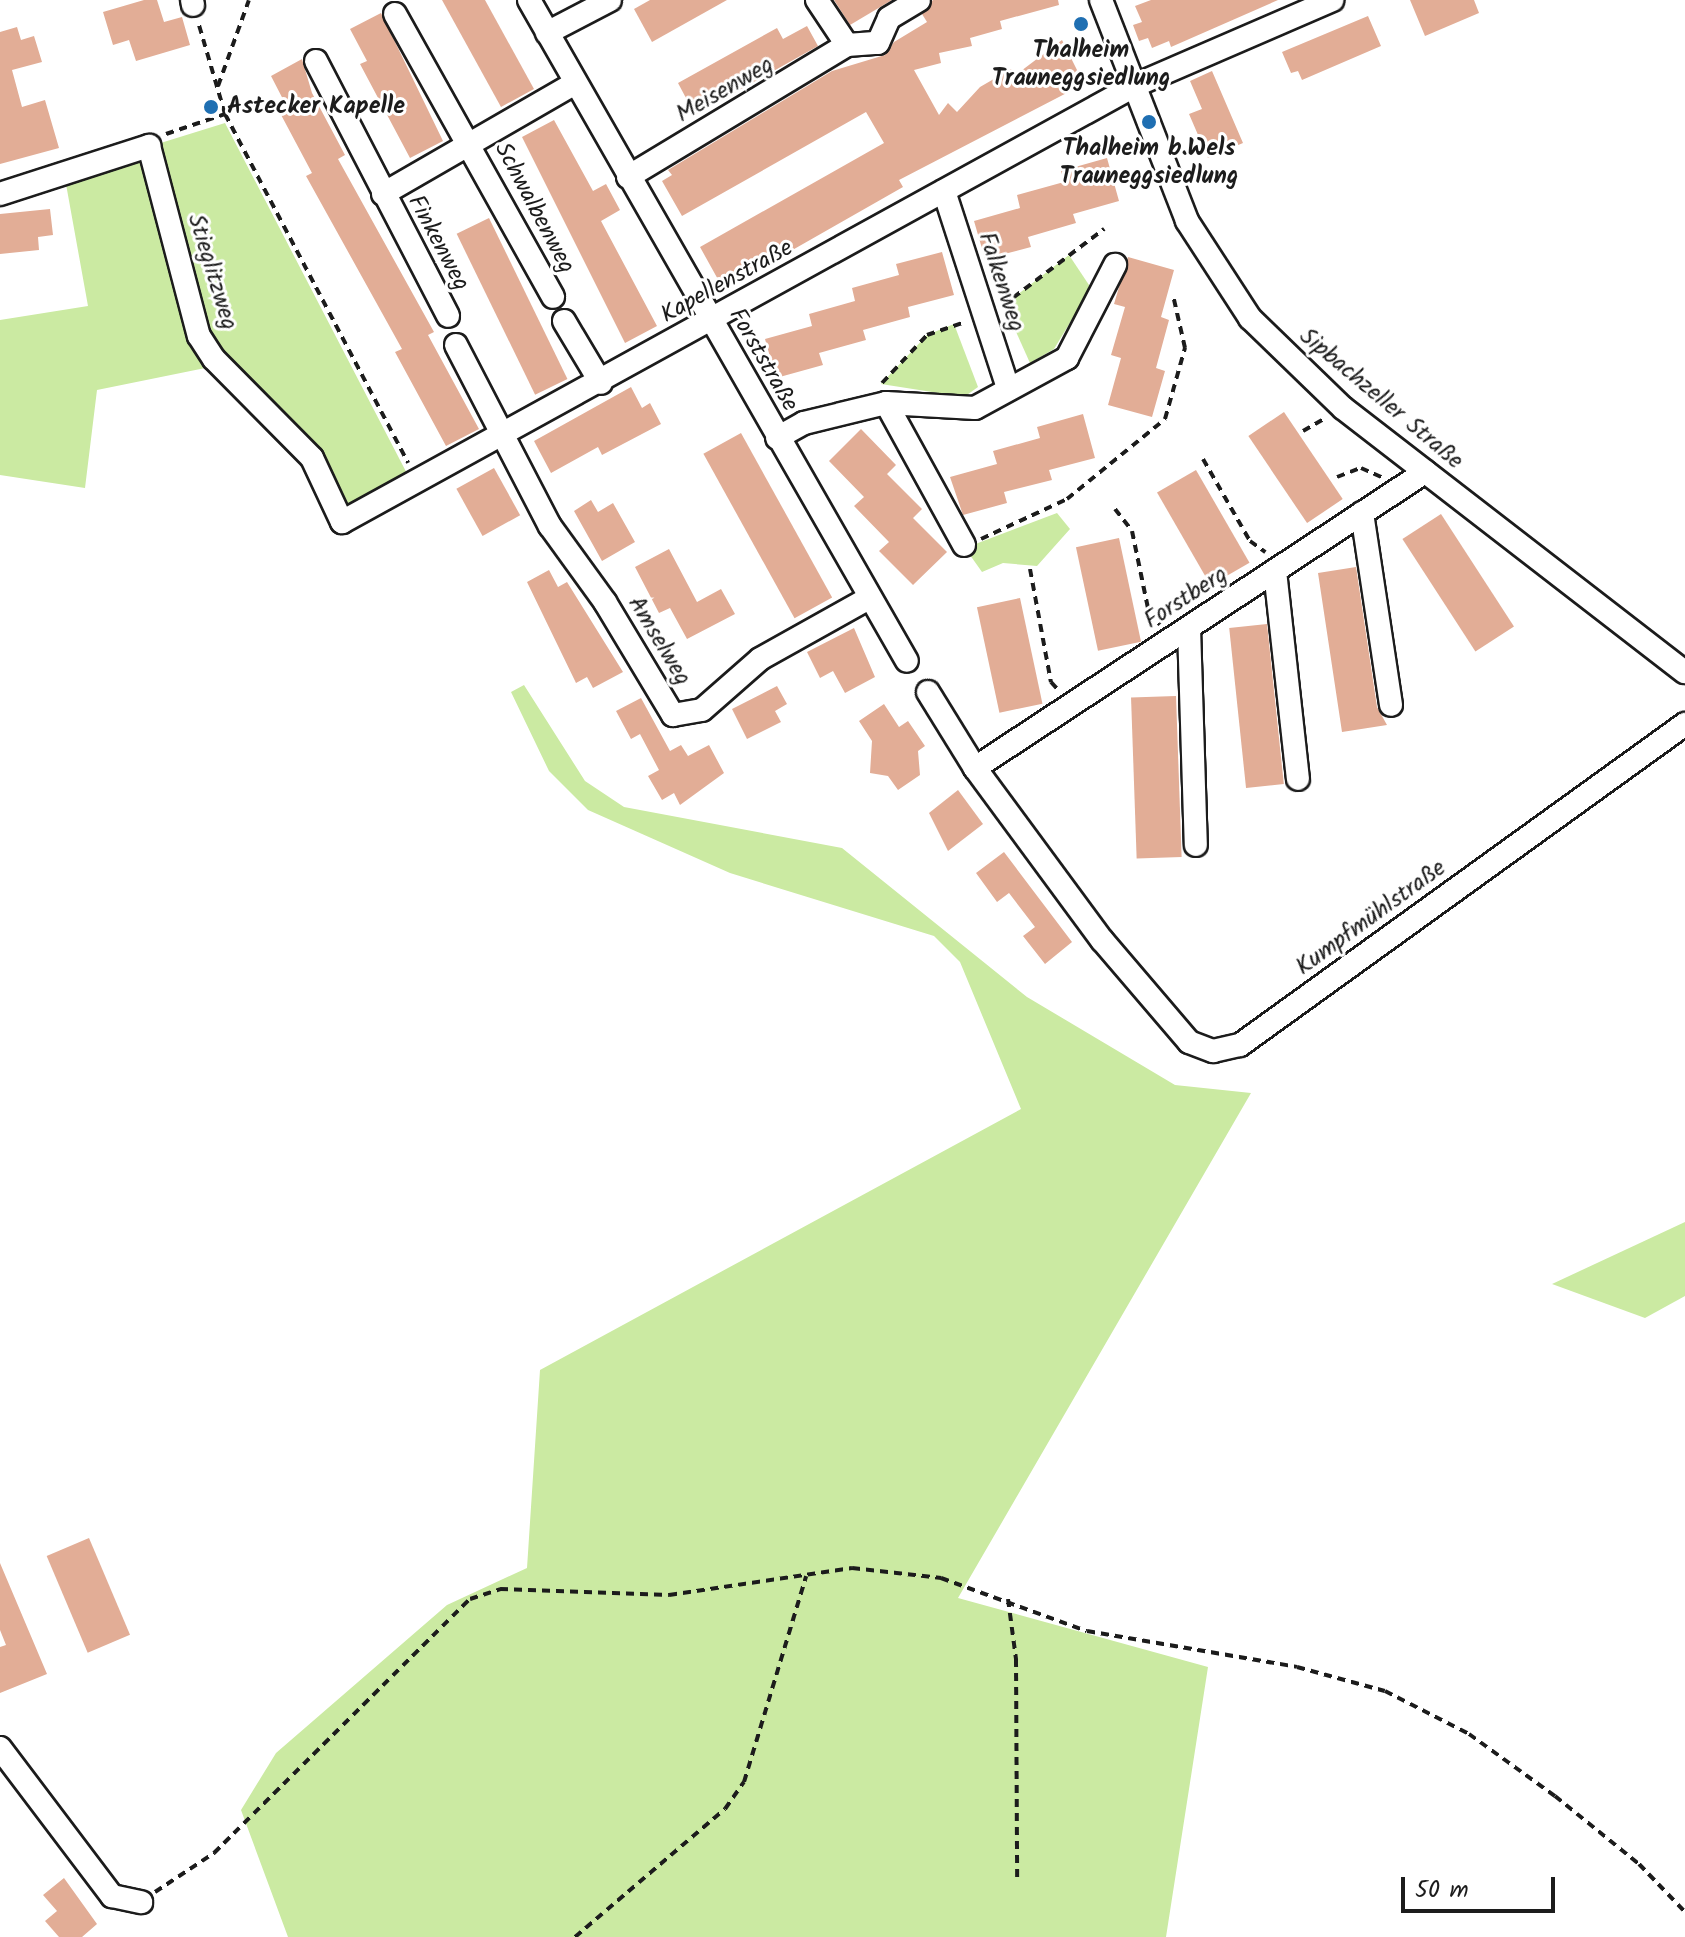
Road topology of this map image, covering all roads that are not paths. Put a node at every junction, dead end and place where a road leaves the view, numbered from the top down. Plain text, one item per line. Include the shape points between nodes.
1 (529, 0) edge
2 (610, 0) edge
3 (817, 0) edge
4 (919, 0) edge
5 (1101, 0) edge
6 (1332, 0) edge
7 (395, 14) dead end
8 (547, 33) junction
9 (847, 45) junction
10 (316, 61) dead end
11 (575, 83) junction
12 (1136, 85) junction
13 (470, 143) junction
14 (628, 177) junction
15 (944, 191) junction
16 (0, 194) edge
17 (383, 194) junction
18 (1115, 265) dead end
19 (553, 297) dead end
20 (448, 316) dead end
21 (564, 321) dead end
22 (710, 321) junction
23 (456, 345) dead end
24 (601, 383) junction
25 (1008, 388) junction
26 (886, 403) junction
27 (504, 438) junction
28 (777, 438) junction
29 (1425, 472) junction
30 (1362, 513) junction
31 (342, 522) joint
32 (964, 545) road end
33 (1279, 568) junction
34 (869, 598) junction
35 (1180, 633) junction
36 (907, 661) dead end
37 (1685, 672) edge
38 (928, 692) dead end
39 (1391, 705) dead end
40 (1685, 724) edge
41 (975, 768) junction
42 (1298, 779) dead end
43 (1196, 845) dead end
44 (0, 1748) edge
45 (141, 1902) road end

1 - 8 street, Forststraße
2 - 8 street
3 - 9 street
4 - 9 street, Meisenweg via 889,18 878,43
5 - 12 street, Sipbachzeller Straße
6 - 12 street, Kapellenstraße
7 - 13 street, Schwalbenweg
8 - 11 street, Forststraße
9 - 14 street, Meisenweg
10 - 17 street, Finkenweg
11 - 13 street, Schwalbenweg
11 - 14 street, Forststraße
12 - 15 street, Kapellenstraße
12 - 29 street, Sipbachzeller Straße via 1187,221 1250,318 1332,398
13 - 17 street, Finkenweg
13 - 19 street, Schwalbenweg
14 - 22 street, Forststraße
15 - 22 street, Kapellenstraße
15 - 25 street, Falkenweg
16 - 31 street, Stieglitzweg via 149,146 199,336 214,359 312,458
17 - 20 street, Finkenweg
18 - 25 street via 1067,358
21 - 24 street
22 - 24 street, Kapellenstraße
22 - 28 street, Forststraße
23 - 27 street
24 - 27 street, Kapellenstraße
25 - 26 street via 975,408
26 - 28 street via 804,423
26 - 32 street
27 - 31 street, Kapellenstraße
27 - 34 street, Amselweg via 550,526 605,602 673,715 702,710 760,659
28 - 34 street, Forststraße
29 - 30 street, Forstberg
29 - 37 street, Sipbachzeller Straße
30 - 33 street, Forstberg
30 - 39 street
33 - 35 street, Forstberg
33 - 42 street
34 - 36 street, Forststraße
35 - 41 street, Forstberg
35 - 43 street
38 - 41 street
40 - 41 street, Kumpfmühlstraße via 1240,1045 1213,1051 1189,1042 1102,940
44 - 45 street via 112,1896

